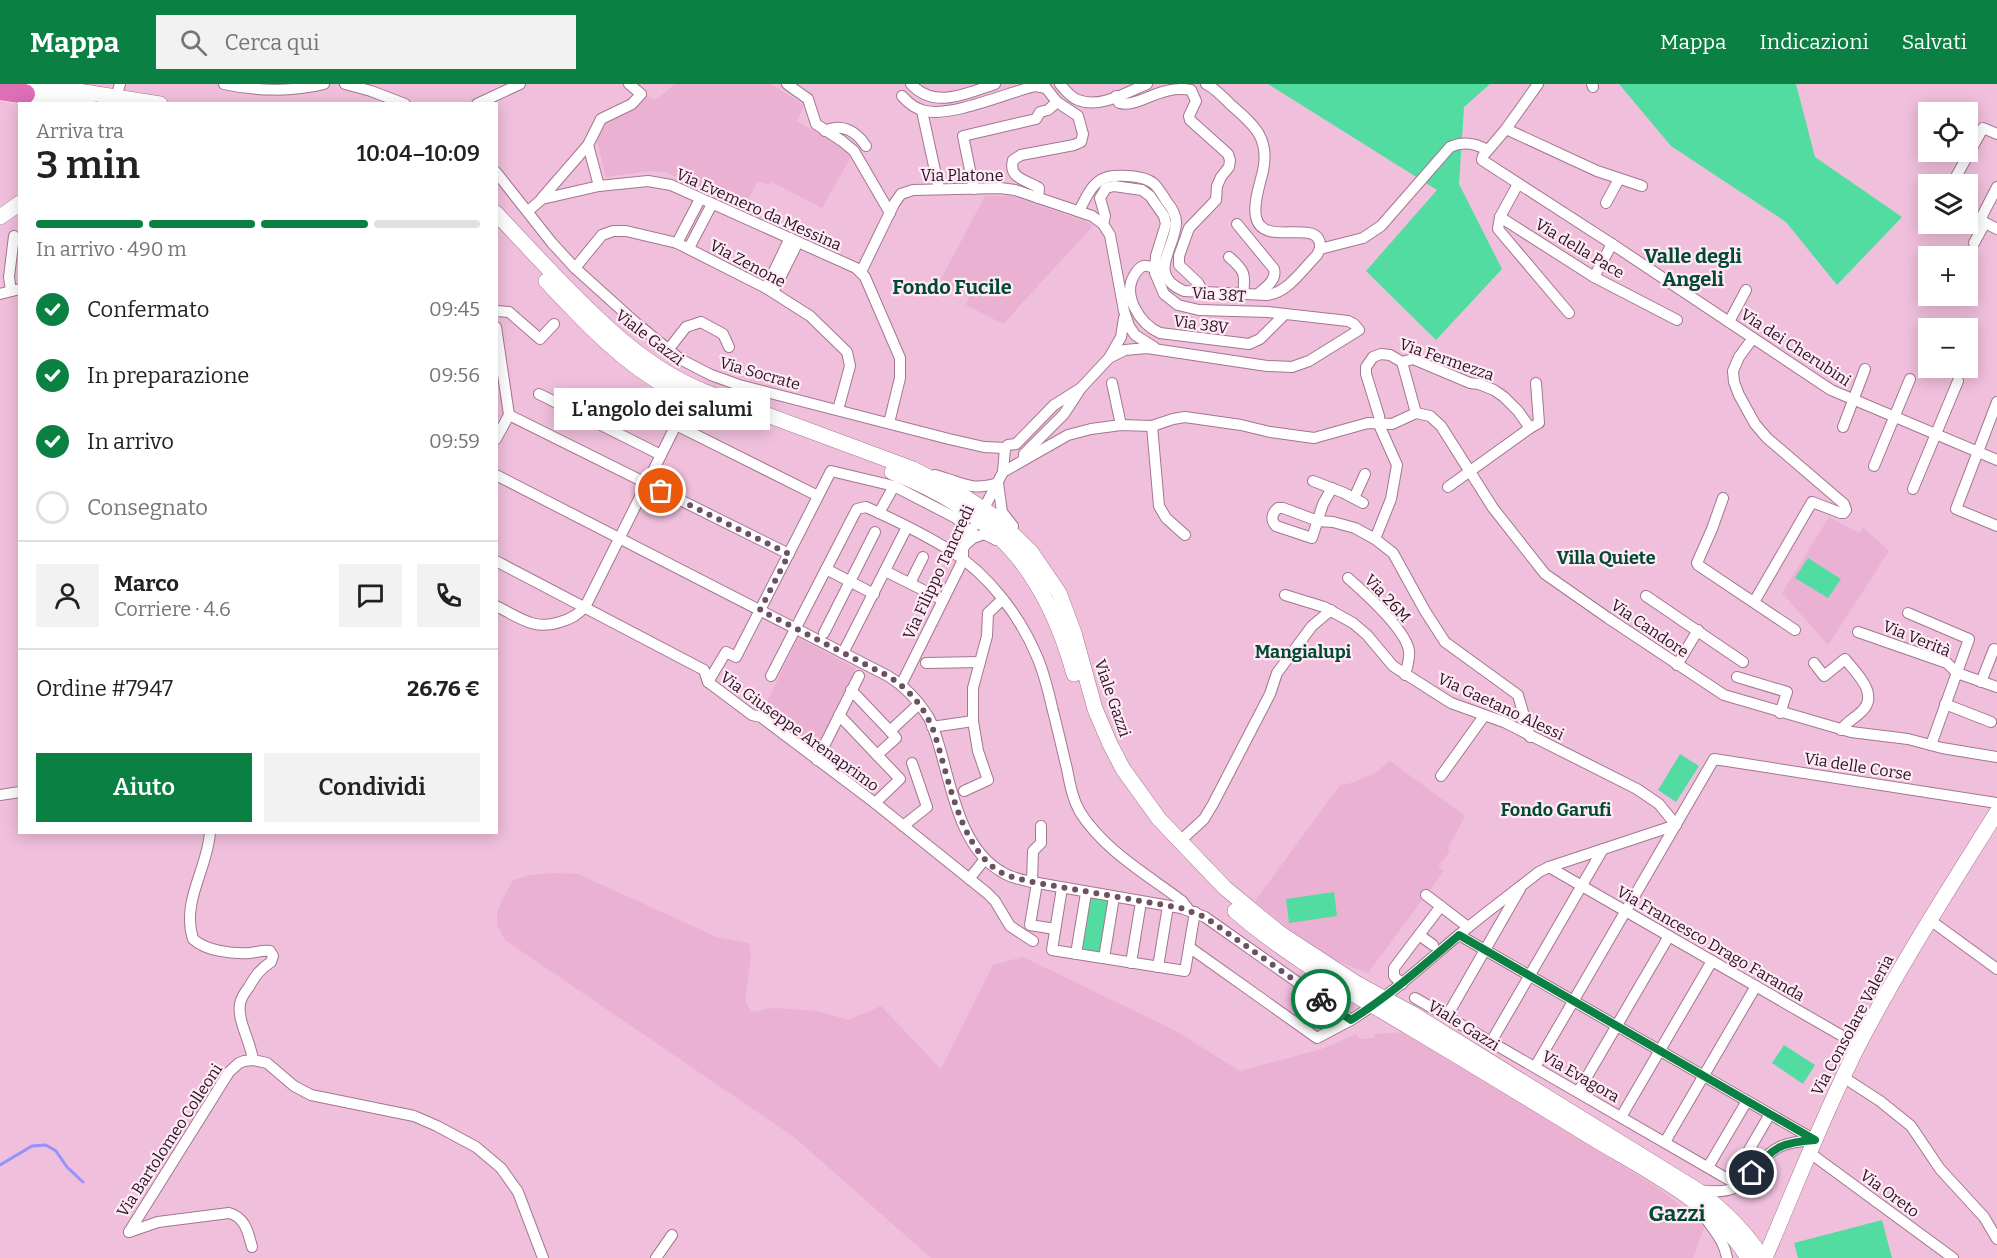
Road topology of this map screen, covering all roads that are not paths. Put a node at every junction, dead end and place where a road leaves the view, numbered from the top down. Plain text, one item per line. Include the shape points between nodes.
1 (224, 84) edge
2 (324, 84) edge
3 (345, 84) edge
4 (520, 84) edge
5 (629, 84) edge
6 (787, 84) edge
7 (911, 84) edge
8 (995, 84) edge
9 (1059, 84) edge
10 (1147, 84) edge
11 (1206, 84) edge
12 (1538, 84) edge
13 (29, 87) edge
14 (803, 88) edge
15 (1068, 88) edge
16 (0, 90) edge
17 (118, 91) edge
18 (902, 96) dead end
19 (1116, 96) junction
20 (387, 100) edge
21 (84, 102) edge
22 (154, 102) edge
23 (481, 102) edge
24 (1057, 102) junction
25 (922, 111) junction
26 (1506, 129) junction
27 (825, 131) junction
28 (1992, 132) edge
29 (588, 145) junction
30 (866, 146) dead end
31 (1488, 150) junction
32 (498, 174) edge
33 (1958, 174) edge
34 (1619, 179) junction
35 (1518, 184) junction
36 (603, 186) junction
37 (1642, 186) dead end
38 (1997, 187) edge
39 (939, 189) junction
40 (974, 189) junction
41 (1038, 198) junction
42 (542, 199) junction
43 (700, 199) junction
44 (1606, 203) dead end
45 (18, 204) edge
46 (712, 204) junction
47 (528, 211) junction
48 (1079, 211) junction
49 (890, 213) junction
50 (498, 215) edge
51 (0, 217) edge
52 (1500, 217) junction
53 (1978, 219) edge
54 (1982, 221) junction
55 (1103, 224) junction
56 (1237, 224) dead end
57 (1997, 229) edge
58 (498, 231) edge
59 (14, 236) dead end
60 (794, 240) junction
61 (677, 243) junction
62 (1974, 243) dead end
63 (1612, 244) junction
64 (689, 248) junction
65 (1320, 249) junction
66 (1228, 257) dead end
67 (575, 268) junction
68 (1154, 268) junction
69 (861, 272) junction
70 (1594, 277) junction
71 (16, 290) edge
72 (769, 290) junction
73 (1746, 290) dead end
74 (1203, 292) junction
75 (0, 294) edge
76 (1243, 294) junction
77 (1258, 294) junction
78 (498, 311) edge
79 (1124, 311) junction
80 (1569, 313) dead end
81 (1285, 314) junction
82 (1677, 320) dead end
83 (1729, 322) junction
84 (554, 324) dead end
85 (1753, 338) junction
86 (729, 347) dead end
87 (668, 350) junction
88 (1160, 350) junction
89 (498, 352) edge
90 (1109, 358) junction
91 (1402, 362) junction
92 (1865, 369) dead end
93 (500, 378) edge
94 (1910, 379) dead end
95 (1958, 381) dead end
96 (1112, 383) dead end
97 (1536, 383) dead end
98 (539, 394) dead end
99 (1853, 400) junction
100 (1997, 402) edge
101 (838, 410) junction
102 (1416, 413) junction
103 (509, 415) junction
104 (1894, 417) junction
105 (1380, 422) junction
106 (889, 423) junction
107 (1120, 425) junction
108 (1152, 426) junction
109 (1843, 427) dead end
110 (1530, 428) junction
111 (1936, 434) junction
112 (498, 435) edge
113 (1978, 452) junction
114 (661, 455) junction
115 (1016, 455) junction
116 (1997, 460) edge
117 (1874, 466) dead end
118 (913, 470) junction
119 (1470, 472) junction
120 (1365, 474) dead end
121 (498, 476) edge
122 (1313, 481) dead end
123 (647, 483) junction
124 (998, 483) junction
125 (894, 486) junction
126 (1332, 488) junction
127 (1448, 488) dead end
128 (1913, 489) dead end
129 (818, 496) junction
130 (1723, 498) dead end
131 (957, 504) junction
132 (879, 513) junction
133 (981, 514) junction
134 (1318, 521) junction
135 (1997, 526) edge
136 (908, 527) junction
137 (875, 532) dead end
138 (970, 532) junction
139 (1185, 535) dead end
140 (619, 538) junction
141 (1375, 539) junction
142 (1022, 542) junction
143 (965, 545) junction
144 (789, 554) junction
145 (923, 557) dead end
146 (963, 560) junction
147 (498, 562) edge
148 (826, 569) junction
149 (885, 571) junction
150 (1348, 578) dead end
151 (850, 582) junction
152 (910, 583) junction
153 (874, 594) junction
154 (1285, 595) dead end
155 (1646, 596) dead end
156 (944, 600) junction
157 (1002, 600) junction
158 (1754, 602) junction
159 (498, 607) edge
160 (585, 607) junction
161 (760, 610) junction
162 (1331, 610) junction
163 (1908, 613) dead end
164 (795, 628) junction
165 (1698, 630) junction
166 (1795, 630) dead end
167 (1858, 632) dead end
168 (824, 633) dead end
169 (1067, 648) junction
170 (1994, 649) dead end
171 (843, 653) junction
172 (980, 662) junction
173 (1743, 662) dead end
174 (926, 663) dead end
175 (1815, 663) dead end
176 (1677, 665) junction
177 (1957, 673) junction
178 (1405, 675) junction
179 (771, 676) dead end
180 (859, 676) dead end
181 (1737, 677) dead end
182 (708, 682) junction
183 (1981, 682) junction
184 (901, 685) junction
185 (1997, 687) edge
186 (851, 690) junction
187 (919, 704) junction
188 (1945, 704) junction
189 (1780, 713) junction
190 (839, 715) junction
191 (1484, 716) junction
192 (973, 722) junction
193 (1991, 723) dead end
194 (932, 727) junction
195 (1841, 730) junction
196 (890, 732) junction
197 (1530, 737) junction
198 (1931, 746) junction
199 (878, 755) junction
200 (1997, 757) edge
201 (817, 760) junction
202 (912, 763) dead end
203 (1441, 776) dead end
204 (964, 791) dead end
205 (18, 792) edge
206 (0, 795) edge
207 (875, 803) junction
208 (1997, 803) edge
209 (1997, 812) edge
210 (1676, 825) junction
211 (903, 826) junction
212 (1041, 826) dead end
213 (210, 834) edge
214 (1179, 842) junction
215 (1603, 849) junction
216 (986, 859) junction
217 (1549, 867) junction
218 (969, 879) junction
219 (1035, 883) junction
220 (1523, 884) junction
221 (1582, 886) junction
222 (1062, 888) junction
223 (1086, 893) junction
224 (1426, 895) dead end
225 (1114, 897) junction
226 (1141, 902) junction
227 (1168, 906) junction
228 (1441, 906) junction
229 (1192, 911) junction
230 (1626, 911) junction
231 (1930, 920) junction
232 (1468, 927) junction
233 (1055, 929) junction
234 (1419, 935) junction
235 (1459, 935) junction
236 (1669, 936) junction
237 (1033, 941) dead end
238 (1433, 945) dead end
239 (1190, 947) junction
240 (1485, 950) junction
241 (1077, 954) junction
242 (1104, 958) junction
243 (1712, 961) junction
244 (1131, 963) junction
245 (1158, 967) junction
246 (1997, 969) edge
247 (1530, 975) junction
248 (1402, 984) junction
249 (1756, 986) junction
250 (1415, 998) dead end
251 (1574, 1001) junction
252 (1378, 1002) junction
253 (1447, 1016) junction
254 (1351, 1020) junction
255 (1617, 1026) junction
256 (1491, 1042) junction
257 (1858, 1045) junction
258 (1660, 1051) junction
259 (254, 1060) junction
260 (1535, 1067) junction
261 (1704, 1076) junction
262 (1843, 1077) junction
263 (1578, 1092) junction
264 (1747, 1101) junction
265 (1770, 1114) junction
266 (1622, 1117) junction
267 (1665, 1142) junction
268 (1813, 1147) junction
269 (1708, 1167) junction
270 (1697, 1190) junction
271 (1699, 1206) junction
272 (672, 1235) dead end
273 (1997, 1239) edge
274 (252, 1247) dead end
275 (543, 1258) edge
276 (656, 1258) edge
277 (1727, 1258) edge
278 (1748, 1258) edge
279 (1764, 1258) edge
280 (1953, 1258) edge

1 - 2 street via 285,89
3 - 20 street
4 - 23 street
5 - 29 street via 641,94 632,104 601,119
6 - 14 street
7 - 8 street via 928,96 942,99
9 - 15 street
10 - 19 street
11 - 65 street via 1250,122 1262,139 1265,159 1256,208 1258,222 1273,232 1314,234 1320,240
12 - 26 street
13 - 16 highway
13 - 17 main road
13 - 21 main road
14 - 27 street via 814,121
15 - 19 street via 1077,100 1091,102
17 - 22 main road
18 - 25 street
19 - 74 street via 1119,103 1127,104 1166,88 1191,90 1196,101 1190,120 1228,154 1229,167 1217,186 1216,200 1189,228 1179,256 1179,266
24 - 25 street via 1046,88 1038,86 956,109
24 - 40 street via 1036,119 963,136
24 - 41 street via 1078,116 1081,142 1021,155 1013,160 1011,168 1014,175 1039,188
25 - 39 street
26 - 31 street
26 - 34 street
27 - 30 street via 841,127
27 - 49 street via 854,151
28 - 33 street via 1983,129
29 - 36 street
29 - 42 street
31 - 35 street, Via dei Cherubini via 1482,160
31 - 65 street via 1465,143 1449,147 1381,226 1363,238
32 - 47 street, Via Socrate
34 - 37 street
34 - 44 street
35 - 52 street
35 - 63 street, Via dei Cherubini
36 - 42 street, Via Evemero da Messina
36 - 43 street, Via Evemero da Messina via 655,181
38 - 54 street
39 - 40 street, Via Platone
39 - 49 street, Via Platone via 906,192
40 - 41 street, Via Platone via 1008,189
41 - 48 street, Via Platone
42 - 47 street
43 - 46 street, Via Evemero da Messina
43 - 61 street
45 - 51 main road
46 - 60 street, Via Evemero da Messina
46 - 64 street
47 - 67 street, Via Socrate
48 - 55 street, Via Platone
48 - 74 street via 1095,183 1105,177 1142,179 1154,184 1175,218 1165,261 1167,277 1179,289
49 - 69 street, Via Platone
50 - 118 main road, Viale Gazzi via 593,315 674,378
52 - 70 street, Via della Pace
52 - 80 street via 1498,229
53 - 54 street
54 - 57 street
54 - 62 street
55 - 68 street via 1100,198 1106,188 1120,186 1147,192 1166,220
55 - 79 street via 1112,243
56 - 77 street via 1274,269 1273,280
58 - 131 main road, Viale Gazzi via 586,323 660,382 700,401 908,479
59 - 71 street via 9,277
60 - 69 street, Via Evemero da Messina
60 - 72 street
61 - 64 street, Via Zenone
61 - 67 street, Via Zenone via 612,231 598,239
63 - 70 street
63 - 83 street, Via dei Cherubini
64 - 72 street, Via Zenone
65 - 77 street via 1282,290
66 - 76 street via 1243,272
67 - 87 street, Via Socrate
68 - 81 street, Via 38T via 1161,290 1178,305 1199,310
68 - 81 street, Via 38V via 1140,267 1130,287 1140,318 1160,333 1249,344 1260,339
69 - 106 street via 900,358 900,378
70 - 82 street, Via della Pace
71 - 75 street
72 - 101 street, Via Zenone via 810,316 847,352 850,366
73 - 83 street
74 - 76 street
76 - 77 street
78 - 84 street via 509,312 540,339
79 - 88 street via 1135,335
79 - 90 street via 1121,338
81 - 88 street, Via 38T via 1348,321 1359,330 1292,367
83 - 85 street, Via dei Cherubini
85 - 99 street, Via dei Cherubini via 1830,390
85 - 158 street via 1733,371 1739,395 1767,438 1844,504 1846,512 1812,502
86 - 87 street via 723,334 701,322 686,327
87 - 101 street, Via Socrate via 726,381
88 - 90 street via 1132,348
89 - 93 street
90 - 115 street via 1081,387 1054,405
91 - 102 street
91 - 105 street, Via Fermezza via 1381,354 1366,367
91 - 110 street, Via Fermezza via 1413,359 1494,390
92 - 99 street
93 - 103 street
94 - 104 street
95 - 111 street
96 - 107 street
97 - 110 street via 1539,423
98 - 114 street
99 - 104 street, Via dei Cherubini
99 - 109 street
100 - 113 street
101 - 106 street, Via Socrate
102 - 105 street via 1392,424
102 - 119 street, Via Candore via 1435,420
103 - 112 street
103 - 123 street
104 - 111 street, Via dei Cherubini
104 - 117 street
105 - 108 street via 1314,438 1185,417
105 - 141 street via 1397,465 1391,499
106 - 115 street, Via Socrate
107 - 108 street
107 - 115 street via 1079,431
108 - 139 street via 1159,506
110 - 119 street
111 - 113 street, Via dei Cherubini
111 - 128 street
113 - 116 street, Via dei Cherubini
113 - 135 street via 1956,509
114 - 123 street
114 - 129 street via 676,425
115 - 124 street, Via Filippo Tancredi
118 - 124 street via 974,488
118 - 133 main road, Viale Gazzi via 948,486
119 - 127 street
119 - 176 street, Via Candore via 1545,574
120 - 126 street via 1358,500
121 - 140 street
122 - 126 street
123 - 140 street
123 - 144 street
124 - 133 street, Via Filippo Tancredi
124 - 142 street via 1002,512
125 - 129 street via 831,471
125 - 132 street
125 - 138 street via 956,518
126 - 134 street
129 - 144 street
130 - 158 street via 1697,563
131 - 133 main road, Viale Gazzi
131 - 138 street
132 - 136 street
132 - 148 street via 866,507 856,508
133 - 138 street, Via Filippo Tancredi
133 - 142 main road, Viale Gazzi
133 - 169 main road, Viale Gazzi via 1032,576
134 - 134 street via 1282,508 1274,511 1272,518 1276,526 1312,538
134 - 141 street via 1347,525
136 - 146 street
136 - 149 street
137 - 151 street
138 - 143 street, Via Filippo Tancredi
140 - 160 street
140 - 161 street
141 - 197 street via 1398,558 1446,642 1518,694
142 - 214 main road, Viale Gazzi via 1044,568 1065,606 1095,709 1115,756
143 - 146 street, Via Filippo Tancredi
143 - 169 street via 984,534 996,539 1029,580
144 - 161 street
145 - 152 street
146 - 156 street, Via Filippo Tancredi
146 - 157 street
147 - 160 street, Via Giuseppe Arenaprimo
148 - 151 street
148 - 164 street
149 - 152 street
149 - 153 street
150 - 178 street, Via 26M via 1406,641 1409,656
151 - 153 street
151 - 168 street
152 - 156 street
153 - 171 street
154 - 162 street, Via Gaetano Alessi
155 - 165 street
156 - 184 street, Via Filippo Tancredi
157 - 172 street via 988,613
157 - 229 street via 1024,630 1042,670 1072,796 1079,809 1109,846
158 - 166 street
159 - 160 street via 542,626 574,618
160 - 182 street, Via Giuseppe Arenaprimo via 704,670
161 - 164 street
161 - 182 street via 736,657 726,652
162 - 178 street, Via Gaetano Alessi via 1362,630
162 - 214 street via 1312,626 1277,673 1213,804 1204,819
163 - 177 street via 1970,639
164 - 171 street
164 - 179 street
165 - 173 street
165 - 176 street
167 - 177 street, Via Verità via 1947,663
169 - 252 main road, Viale Gazzi via 1100,748 1121,786 1151,825 1196,875 1257,929 1350,993
170 - 183 street
171 - 184 street
172 - 174 street
172 - 192 street via 973,688
175 - 195 street via 1824,676 1845,659 1866,686 1866,706
176 - 189 street, Via Candore via 1724,695
177 - 183 street, Via Verità
177 - 188 street
178 - 191 street, Via Gaetano Alessi via 1451,703
180 - 186 street
181 - 189 street via 1787,692
182 - 201 street, Via Giuseppe Arenaprimo
183 - 185 street, Via Verità
184 - 187 street
186 - 190 street
186 - 196 street
187 - 194 street
187 - 196 street
188 - 193 street
188 - 198 street
189 - 195 street, Via Candore
190 - 199 street
190 - 201 street
191 - 197 street, Via Gaetano Alessi
191 - 203 street
192 - 194 street
192 - 204 street via 988,780
194 - 216 street via 963,826
195 - 198 street, Via Candore
196 - 199 street via 896,738
197 - 210 street, Via Gaetano Alessi via 1631,785 1659,804
198 - 200 street, Via Candore
199 - 207 street via 900,779
201 - 207 street, Via Giuseppe Arenaprimo
202 - 211 street via 927,807
205 - 206 street
207 - 211 street, Via Giuseppe Arenaprimo
208 - 210 street, Via delle Corse via 1714,759
209 - 231 main road, Via Consolare Valeria
210 - 215 street
210 - 230 street
211 - 218 street, Via Giuseppe Arenaprimo
212 - 219 street via 1041,843 1033,850
213 - 259 street via 190,916 193,939 209,948 247,953 270,951 273,956 256,974 240,1001
214 - 252 main road, Viale Gazzi via 1264,921
215 - 217 street
215 - 221 street
216 - 218 street
216 - 219 street via 1004,874
217 - 220 street
217 - 221 street, Via Francesco Drago Faranda
218 - 237 street, Via Giuseppe Arenaprimo via 995,901 1010,926
219 - 222 street
219 - 233 street via 1030,925
220 - 232 street
220 - 240 street
221 - 230 street, Via Francesco Drago Faranda
221 - 247 street
222 - 223 street
222 - 233 street
223 - 225 street
223 - 241 street
224 - 228 street
225 - 226 street
225 - 242 street
226 - 227 street
226 - 244 street
227 - 229 street
227 - 245 street
228 - 232 street
228 - 234 street
229 - 239 street
229 - 254 street
230 - 236 street, Via Francesco Drago Faranda
230 - 251 street
231 - 246 street
231 - 257 main road, Via Consolare Valeria
232 - 235 street
233 - 241 street via 1052,950
234 - 238 street
234 - 248 street via 1394,968 1394,976
235 - 240 street, Via Oreto
235 - 248 street
236 - 243 street, Via Francesco Drago Faranda
236 - 255 street
239 - 245 street via 1185,971
239 - 254 street via 1317,1038
240 - 247 street, Via Oreto
240 - 253 street
241 - 242 street
242 - 244 street
243 - 249 street, Via Francesco Drago Faranda
243 - 258 street
244 - 245 street
247 - 251 street, Via Oreto
247 - 256 street
248 - 252 street
249 - 257 street, Via Francesco Drago Faranda
249 - 261 street
250 - 253 street, Via Evagora
251 - 255 street, Via Oreto
251 - 260 street
252 - 254 street
252 - 270 main road, Viale Gazzi via 1432,1026
252 - 271 main road, Viale Gazzi
253 - 256 street, Via Evagora
255 - 258 street, Via Oreto
255 - 263 street
256 - 260 street, Via Evagora
257 - 262 main road, Via Consolare Valeria
258 - 261 street, Via Oreto
258 - 266 street
259 - 274 street, Via Bartolomeo Colleoni via 238,1063 229,1072 129,1232 158,1222 229,1213 244,1223
259 - 275 street via 267,1063 311,1095 414,1116 476,1147 501,1168 518,1192
260 - 263 street, Via Evagora
261 - 264 street, Via Oreto
261 - 267 street
262 - 268 main road, Via Consolare Valeria
262 - 273 street via 1911,1126
263 - 266 street, Via Evagora
264 - 265 street, Via Oreto
264 - 269 street
265 - 268 street, Via Oreto
265 - 269 street, Via Evagora via 1731,1180
266 - 267 street, Via Evagora
267 - 269 street, Via Evagora
268 - 270 street via 1797,1141 1776,1148 1734,1189
268 - 279 main road, Via Consolare Valeria
268 - 280 street, Via Oreto
270 - 279 main road, Viale Gazzi via 1737,1225
271 - 277 street via 1720,1236
271 - 278 main road, Viale Gazzi via 1729,1232
272 - 276 street

